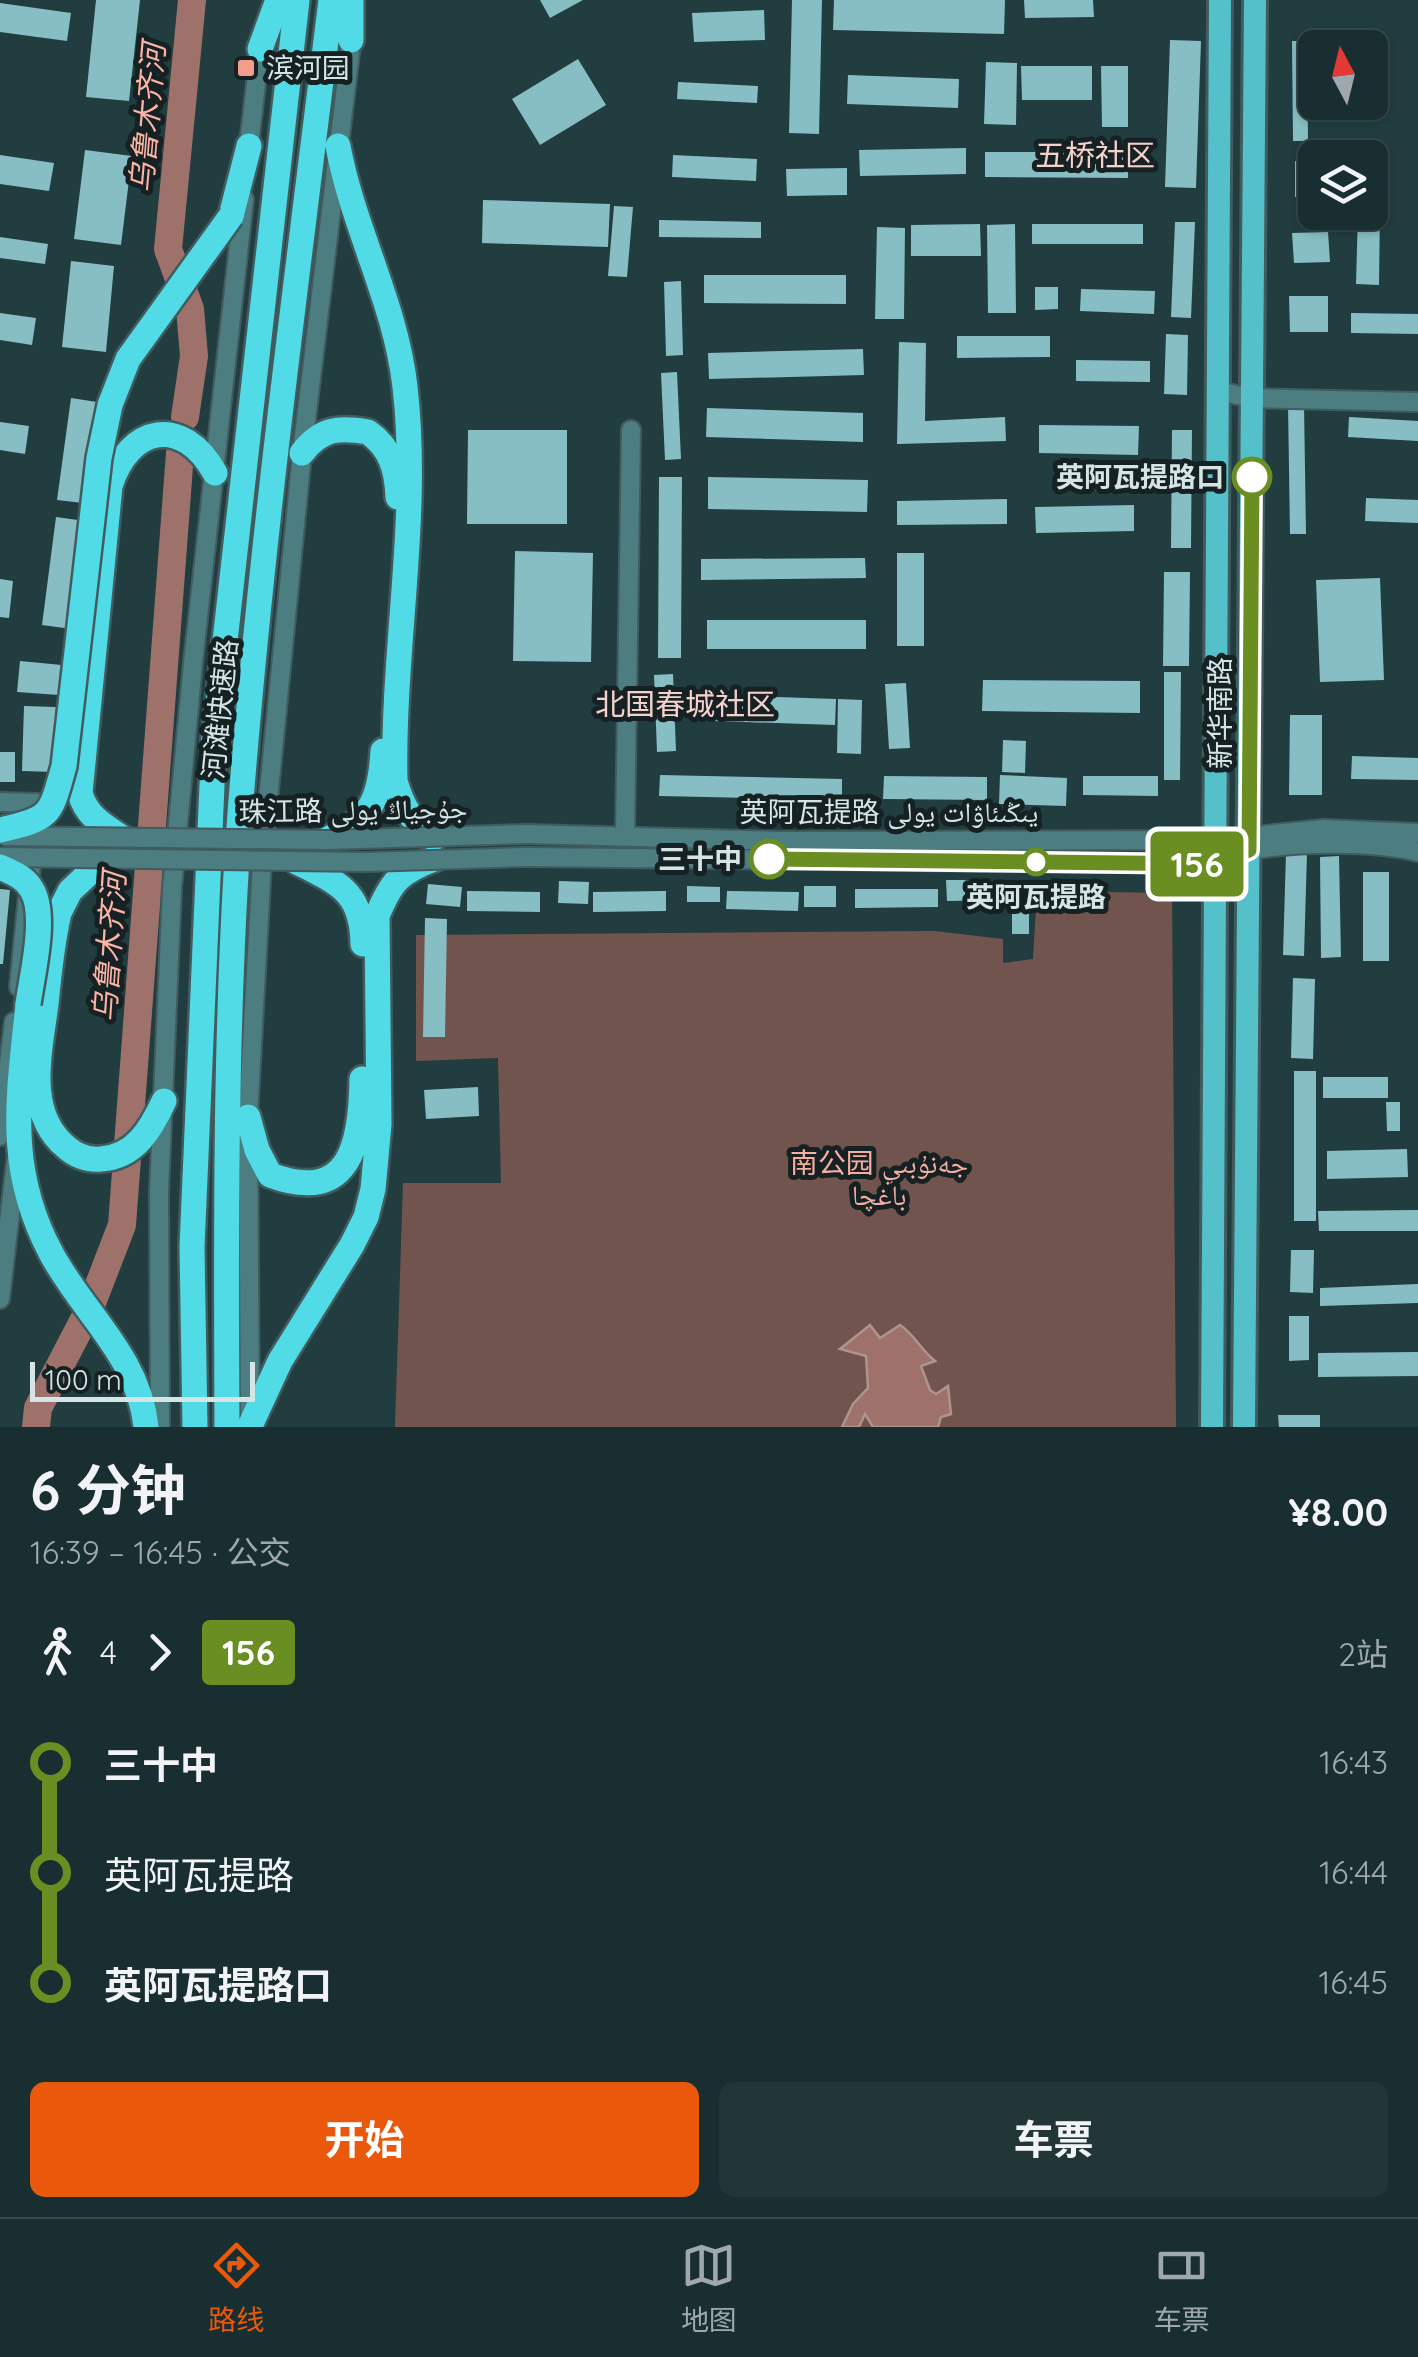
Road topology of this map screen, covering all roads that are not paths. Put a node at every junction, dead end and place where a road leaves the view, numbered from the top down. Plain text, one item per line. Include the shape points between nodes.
1 (266, 0) edge
2 (278, 0) edge
3 (298, 0) edge
4 (331, 0) edge
5 (355, 0) edge
6 (1220, 0) edge
7 (1255, 0) edge
8 (351, 40) joint
9 (260, 49) junction
10 (249, 146) junction
11 (338, 146) junction
12 (1217, 391) junction
13 (1252, 398) junction
14 (1418, 402) edge
15 (631, 430) dead end
16 (302, 453) junction
17 (215, 473) junction
18 (404, 511) junction
19 (0, 802) edge
20 (1418, 832) edge
21 (0, 833) edge
22 (528, 834) joint
23 (625, 835) junction
24 (124, 839) junction
25 (326, 840) junction
26 (1214, 840) junction
27 (1249, 842) junction
28 (435, 848) junction
29 (1418, 852) edge
30 (526, 856) joint
31 (0, 858) edge
32 (104, 859) junction
33 (297, 862) junction
34 (1214, 864) junction
35 (0, 867) edge
36 (36, 1007) junction
37 (164, 1100) junction
38 (370, 1100) junction
39 (248, 1117) junction
40 (9, 1141) edge
41 (0, 1299) edge
42 (146, 1427) edge
43 (160, 1427) edge
44 (196, 1427) edge
45 (227, 1427) edge
46 (250, 1427) edge
47 (1212, 1427) edge
48 (1244, 1427) edge

1 - 9 street
2 - 9 highway
3 - 44 highway, 河滩快速路 via 214,739 192,1247
4 - 45 highway, 河滩快速路 via 240,814 230,1019
5 - 8 highway
6 - 12 main road, 新华南路
7 - 13 main road, 新华南路
8 - 11 street
9 - 10 street
10 - 17 street
10 - 21 highway, bridge via 231,216 128,359 110,405 64,766 43,818
11 - 16 street
11 - 18 highway via 398,339 409,423
12 - 13 street
12 - 26 main road, 新华南路
13 - 14 street
13 - 27 main road, 新华南路
15 - 23 street
16 - 18 highway via 328,431 368,432 393,464
16 - 39 street via 262,862
17 - 24 highway via 198,449 174,434 150,436 125,453 110,486 80,770 84,807
17 - 37 street via 172,888
18 - 25 highway via 382,773 363,819
18 - 28 highway via 395,781 406,813
19 - 40 street via 37,803
20 - 27 street via 1324,829
21 - 24 street, 珠江路 جۇجياڭ يولى, bridge
22 - 23 street, 英阿瓦提路 يىڭىئاۋات يولى
22 - 28 street, 珠江路 جۇجياڭ يولى, bridge
23 - 26 street, 英阿瓦提路 يىڭىئاۋات يولى
24 - 25 street, 珠江路 جۇجياڭ يولى, bridge
25 - 28 street, 珠江路 جۇجياڭ يولى, bridge
26 - 27 street, 英阿瓦提路 يىڭىئاۋات يولى
26 - 34 main road, 新华南路
27 - 29 street
27 - 34 street, 英阿瓦提路 يىڭىئاۋات يولى
27 - 48 main road, 新华南路
28 - 30 street, 珠江路 جۇجياڭ يولى, bridge
28 - 33 street, 珠江路 جۇجياڭ يولى, bridge
28 - 38 highway via 390,886 377,916
30 - 34 street, 英阿瓦提路 يىڭىئاۋات يولى
31 - 32 street, 珠江路 جۇجياڭ يولى, bridge
32 - 33 street, 珠江路 جۇجياڭ يولى, bridge
32 - 36 highway via 70,891 59,913
33 - 38 highway via 352,894 363,920
34 - 47 main road, 新华南路
35 - 36 highway, bridge via 34,892
36 - 37 highway via 41,1114 72,1153 117,1157 141,1142
36 - 40 highway
37 - 43 street
38 - 39 highway via 350,1159 312,1185 270,1175
38 - 46 highway via 373,1189 366,1217 280,1361
39 - 46 street
40 - 41 street
40 - 42 highway via 50,1252 119,1350

